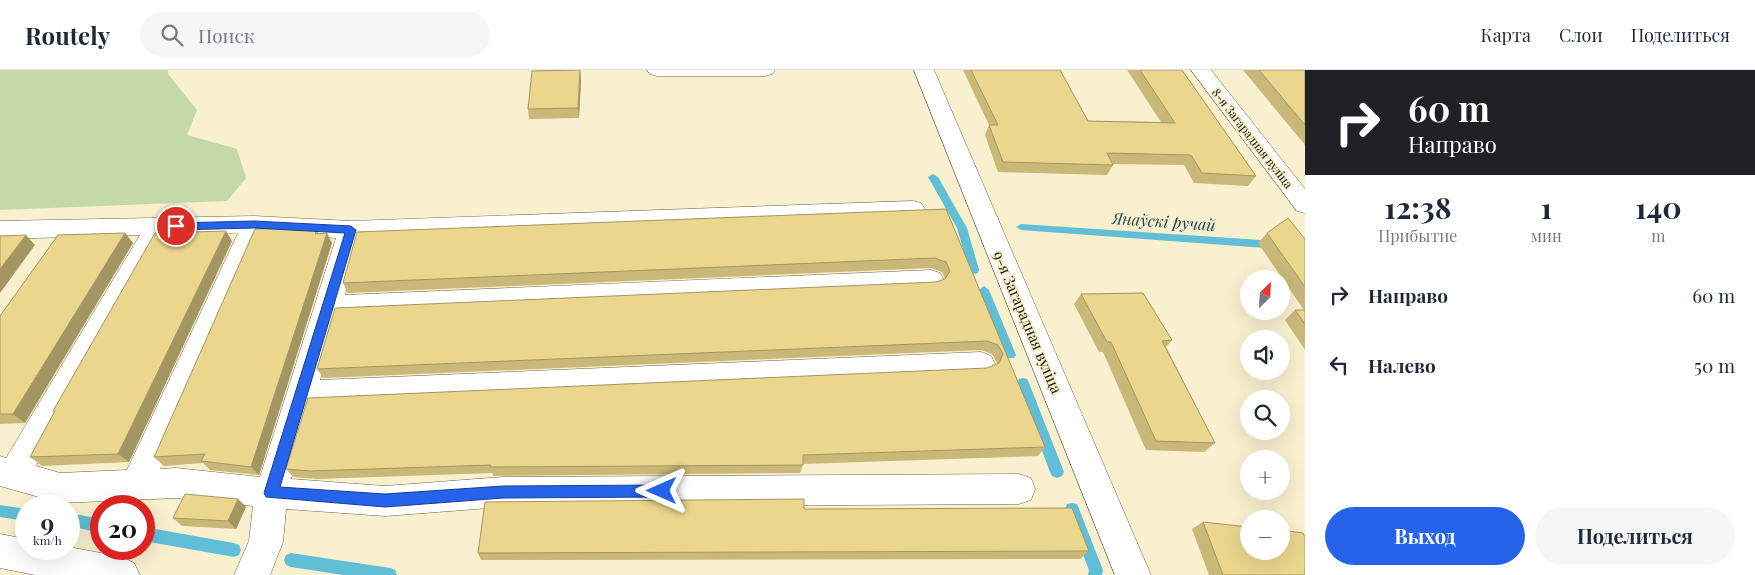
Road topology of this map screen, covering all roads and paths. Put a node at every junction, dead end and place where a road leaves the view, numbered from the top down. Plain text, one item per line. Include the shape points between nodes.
1 (657, 70) edge
2 (765, 70) edge
3 (924, 70) edge
4 (1201, 70) edge
5 (1305, 205) edge
6 (913, 209) edge
7 (254, 224) junction
8 (157, 227) junction
9 (63, 228) junction
10 (0, 230) edge
11 (351, 230) junction
12 (46, 253) edge
13 (931, 280) edge
14 (327, 306) junction
15 (981, 364) dead end
16 (301, 393) junction
17 (7, 473) edge
18 (137, 484) junction
19 (1020, 489) dead end
20 (271, 493) junction
21 (0, 551) edge
22 (122, 575) edge
23 (252, 575) edge
24 (1133, 575) edge

1 - 2 street
3 - 24 street, 9-я Загарадная вуліца
4 - 5 street, 8-я Загарадная вуліца
6 - 11 street
7 - 8 street
7 - 11 street
7 - 18 street
8 - 9 street
8 - 17 street
9 - 10 street
9 - 12 street
11 - 14 street
13 - 14 street
14 - 16 street
15 - 16 street
16 - 20 street
17 - 18 street via 60,488
18 - 20 street via 176,483
19 - 20 street via 503,492 385,501
20 - 23 street via 266,542
21 - 22 street

